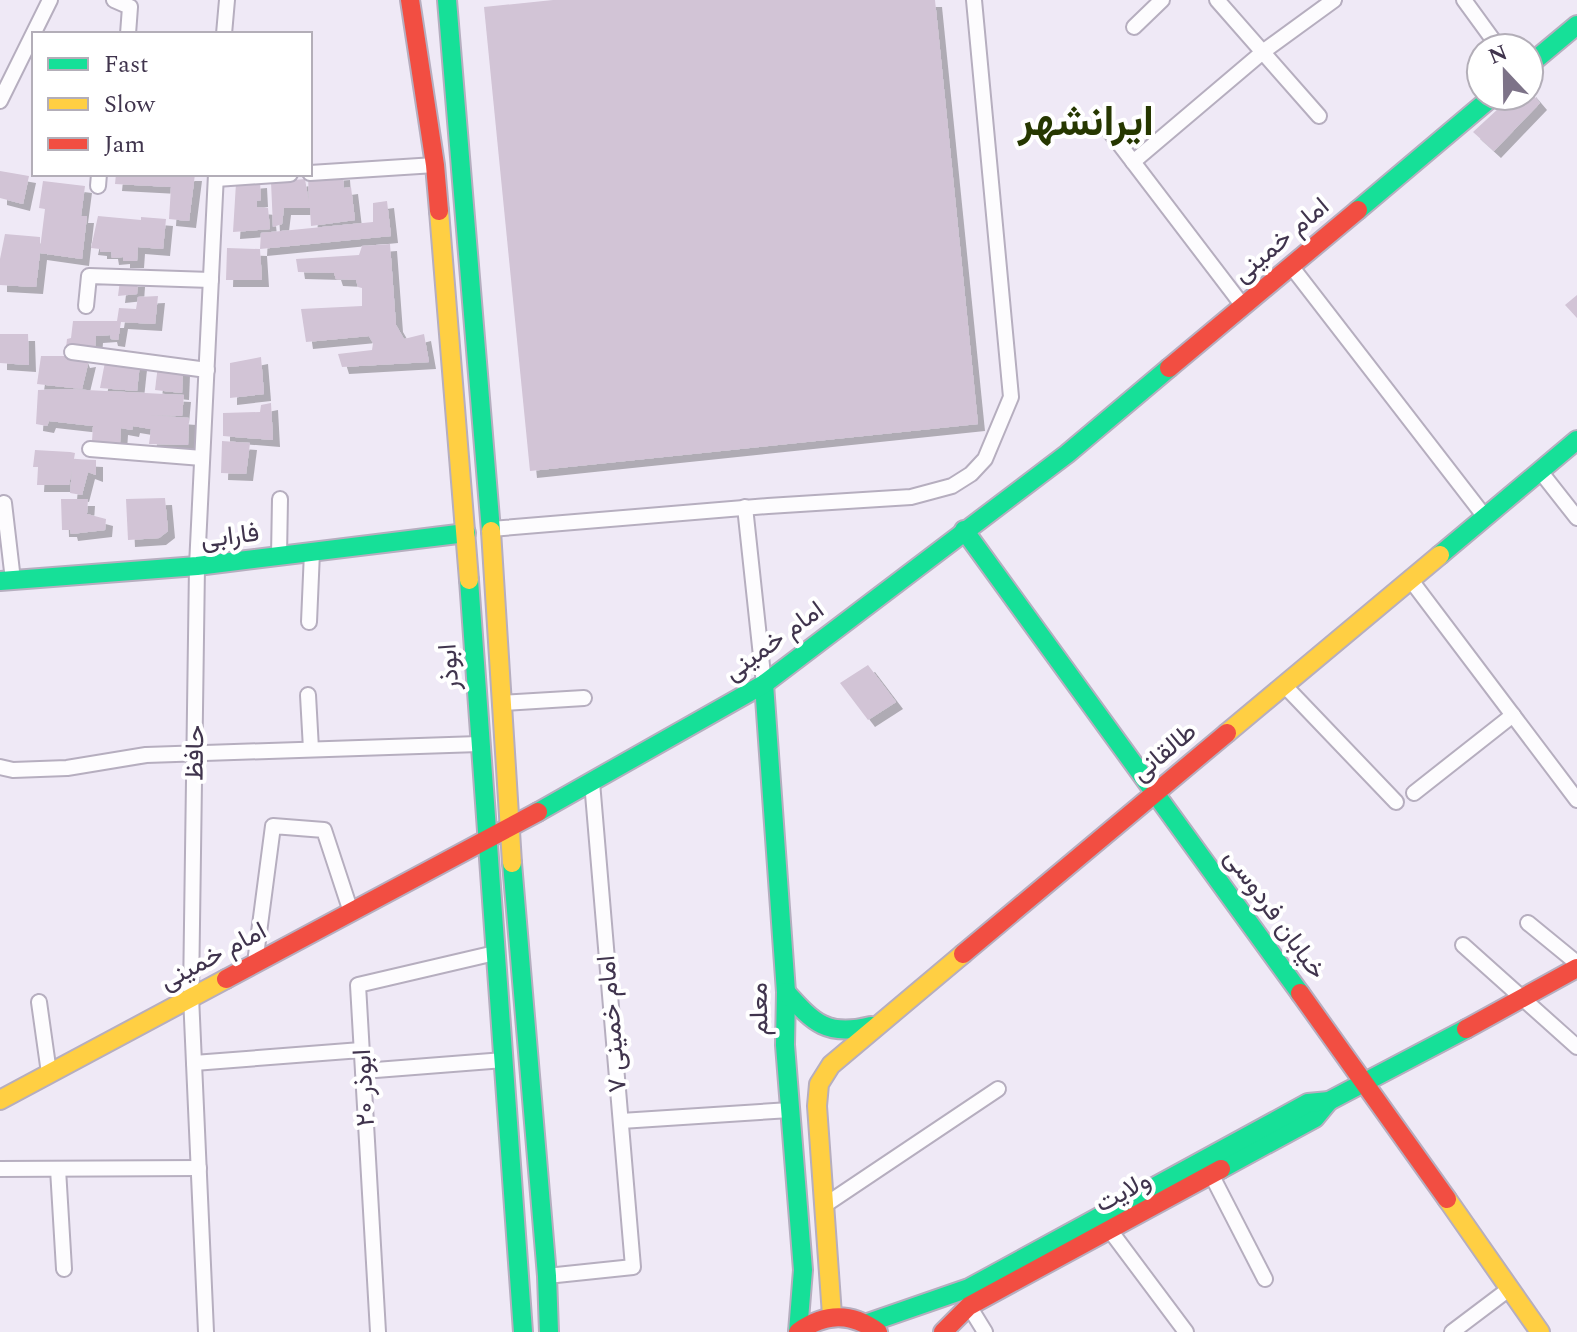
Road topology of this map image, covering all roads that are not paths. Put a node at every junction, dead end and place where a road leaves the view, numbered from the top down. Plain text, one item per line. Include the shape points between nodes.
1 (50, 0) edge
2 (114, 0) edge
3 (227, 0) edge
4 (410, 0) edge
5 (447, 0) edge
6 (974, 0) edge
7 (1162, 0) edge
8 (1217, 0) edge
9 (1334, 0) edge
10 (1464, 0) edge
11 (1577, 25) edge
12 (1134, 27) dead end
13 (34, 32) edge
14 (128, 32) edge
15 (224, 32) edge
16 (1487, 32) edge
17 (32, 36) edge
18 (1264, 51) junction
19 (1545, 52) edge
20 (0, 101) edge
21 (1474, 112) edge
22 (1319, 116) dead end
23 (1108, 129) dead end
24 (1133, 162) junction
25 (435, 165) junction
26 (312, 173) edge
27 (216, 176) edge
28 (1291, 266) junction
29 (211, 280) junction
30 (86, 306) dead end
31 (1243, 306) junction
32 (72, 352) dead end
33 (207, 370) junction
34 (1577, 440) edge
35 (90, 449) dead end
36 (202, 458) junction
37 (1540, 471) junction
38 (280, 499) dead end
39 (4, 503) dead end
40 (745, 507) junction
41 (1485, 517) junction
42 (1577, 518) edge
43 (491, 529) junction
44 (964, 530) junction
45 (466, 533) junction
46 (312, 552) junction
47 (279, 556) junction
48 (197, 566) junction
49 (1410, 579) junction
50 (7, 581) edge
51 (309, 622) dead end
52 (764, 684) junction
53 (1284, 685) junction
54 (308, 695) dead end
55 (584, 698) dead end
56 (502, 703) junction
57 (1513, 715) junction
58 (479, 744) junction
59 (311, 749) junction
60 (194, 755) junction
61 (0, 767) edge
62 (592, 782) junction
63 (1156, 793) junction
64 (1414, 793) dead end
65 (1575, 793) edge
66 (1396, 802) dead end
67 (509, 828) junction
68 (486, 841) junction
69 (351, 912) junction
70 (1528, 923) dead end
71 (1463, 945) dead end
72 (495, 953) junction
73 (255, 963) junction
74 (1577, 966) edge
75 (786, 992) junction
76 (191, 996) junction
77 (1523, 997) junction
78 (39, 1002) dead end
79 (878, 1024) junction
80 (1577, 1047) edge
81 (361, 1050) junction
82 (504, 1060) junction
83 (194, 1063) junction
84 (363, 1071) junction
85 (49, 1073) junction
86 (1366, 1083) junction
87 (998, 1089) dead end
88 (0, 1100) edge
89 (1329, 1101) junction
90 (790, 1110) junction
91 (621, 1121) junction
92 (199, 1168) junction
93 (0, 1169) edge
94 (58, 1169) junction
95 (1211, 1174) junction
96 (825, 1205) junction
97 (1109, 1229) junction
98 (64, 1269) dead end
99 (547, 1276) junction
100 (1265, 1279) dead end
101 (1509, 1289) junction
102 (969, 1297) junction
103 (832, 1315) junction
104 (873, 1328) edge
105 (206, 1332) edge
106 (378, 1332) edge
107 (523, 1332) edge
108 (549, 1332) edge
109 (798, 1332) edge
110 (943, 1332) edge
111 (985, 1332) edge
112 (1186, 1332) edge
113 (1452, 1332) edge
114 (1540, 1332) edge

1 - 13 street
2 - 14 street via 130,7
3 - 15 street
4 - 25 main road, ابوذر
5 - 43 main road, ابوذر
6 - 40 street via 1011,397 985,459 952,486 911,497
7 - 12 street
8 - 18 street
9 - 18 street
10 - 16 street
11 - 19 main road
17 - 20 street
18 - 22 street
18 - 24 street
21 - 28 main road, امام خمینی
23 - 24 street
24 - 31 street
25 - 26 street
25 - 45 main road, ابوذر
27 - 29 street, حافظ
28 - 31 main road, امام خمینی
28 - 41 street
29 - 30 street via 89,276
29 - 33 street, حافظ
31 - 44 main road, امام خمینی via 1067,454
32 - 33 street
33 - 36 street, حافظ
34 - 37 main road, طالقانی
35 - 36 street
36 - 48 street, حافظ
37 - 41 main road, طالقانی
37 - 42 street
38 - 47 street
39 - 50 street
40 - 43 street
40 - 52 street
41 - 49 main road, طالقانی
43 - 56 main road, ابوذر
44 - 52 main road, امام خمینی
44 - 63 main road, خیابان فردوسی
45 - 46 main road, فارابی
45 - 58 main road, ابوذر
46 - 47 main road, فارابی
46 - 51 street
47 - 48 main road, فارابی
48 - 50 main road, فارابی
48 - 60 street, حافظ
49 - 53 main road, طالقانی
49 - 57 street
52 - 62 main road, امام خمینی
52 - 75 main road, معلم
53 - 63 main road, طالقانی
53 - 66 street
54 - 59 street
55 - 56 street
56 - 67 main road, ابوذر
57 - 64 street
57 - 65 street
58 - 59 street
58 - 68 main road, ابوذر
59 - 60 street
60 - 61 street via 146,755 67,768
60 - 76 street, حافظ
62 - 67 main road, امام خمینی
62 - 91 street, امام خمینی ۷
63 - 79 main road, طالقانی
63 - 86 main road, خیابان فردوسی
67 - 68 main road, امام خمینی
67 - 99 main road, ابوذر
68 - 69 main road, امام خمینی
68 - 72 main road, ابوذر
69 - 73 main road, امام خمینی
69 - 73 street via 324,830 273,826
70 - 74 street
71 - 77 street
72 - 81 street, ابوذر ۲۰ via 358,985
72 - 82 main road, ابوذر
73 - 76 main road, امام خمینی
74 - 77 main road, ولایت
75 - 79 main road via 813,1021 830,1030 847,1034
75 - 90 main road, معلم
76 - 83 street, حافظ
76 - 85 main road, امام خمینی
77 - 80 street
77 - 86 main road, ولایت
78 - 85 street
79 - 96 main road, طالقانی via 831,1065 819,1084
81 - 83 street
81 - 84 street, ابوذر ۲۰
82 - 84 street
82 - 107 main road, ابوذر
83 - 92 street, حافظ
84 - 106 street, ابوذر ۲۰
85 - 88 main road, امام خمینی
86 - 89 main road, ولایت
86 - 101 main road, خیابان فردوسی
87 - 96 street
89 - 95 main road, ولایت via 1315,1118
89 - 102 main road, ولایت via 1308,1103
90 - 91 street
90 - 109 main road, معلم via 803,1270
91 - 99 street, امام خمینی ۷ via 633,1267
92 - 94 street
92 - 105 street, حافظ
93 - 94 street
94 - 98 street
95 - 97 main road, ولایت
95 - 100 street
96 - 103 main road
97 - 102 main road, ولایت
97 - 112 street
99 - 108 main road, ابوذر
101 - 113 street
101 - 114 main road, خیابان فردوسی
102 - 104 main road
102 - 110 main road, ولایت
102 - 111 street
103 - 104 main road via 852,1316
103 - 109 main road via 811,1321

